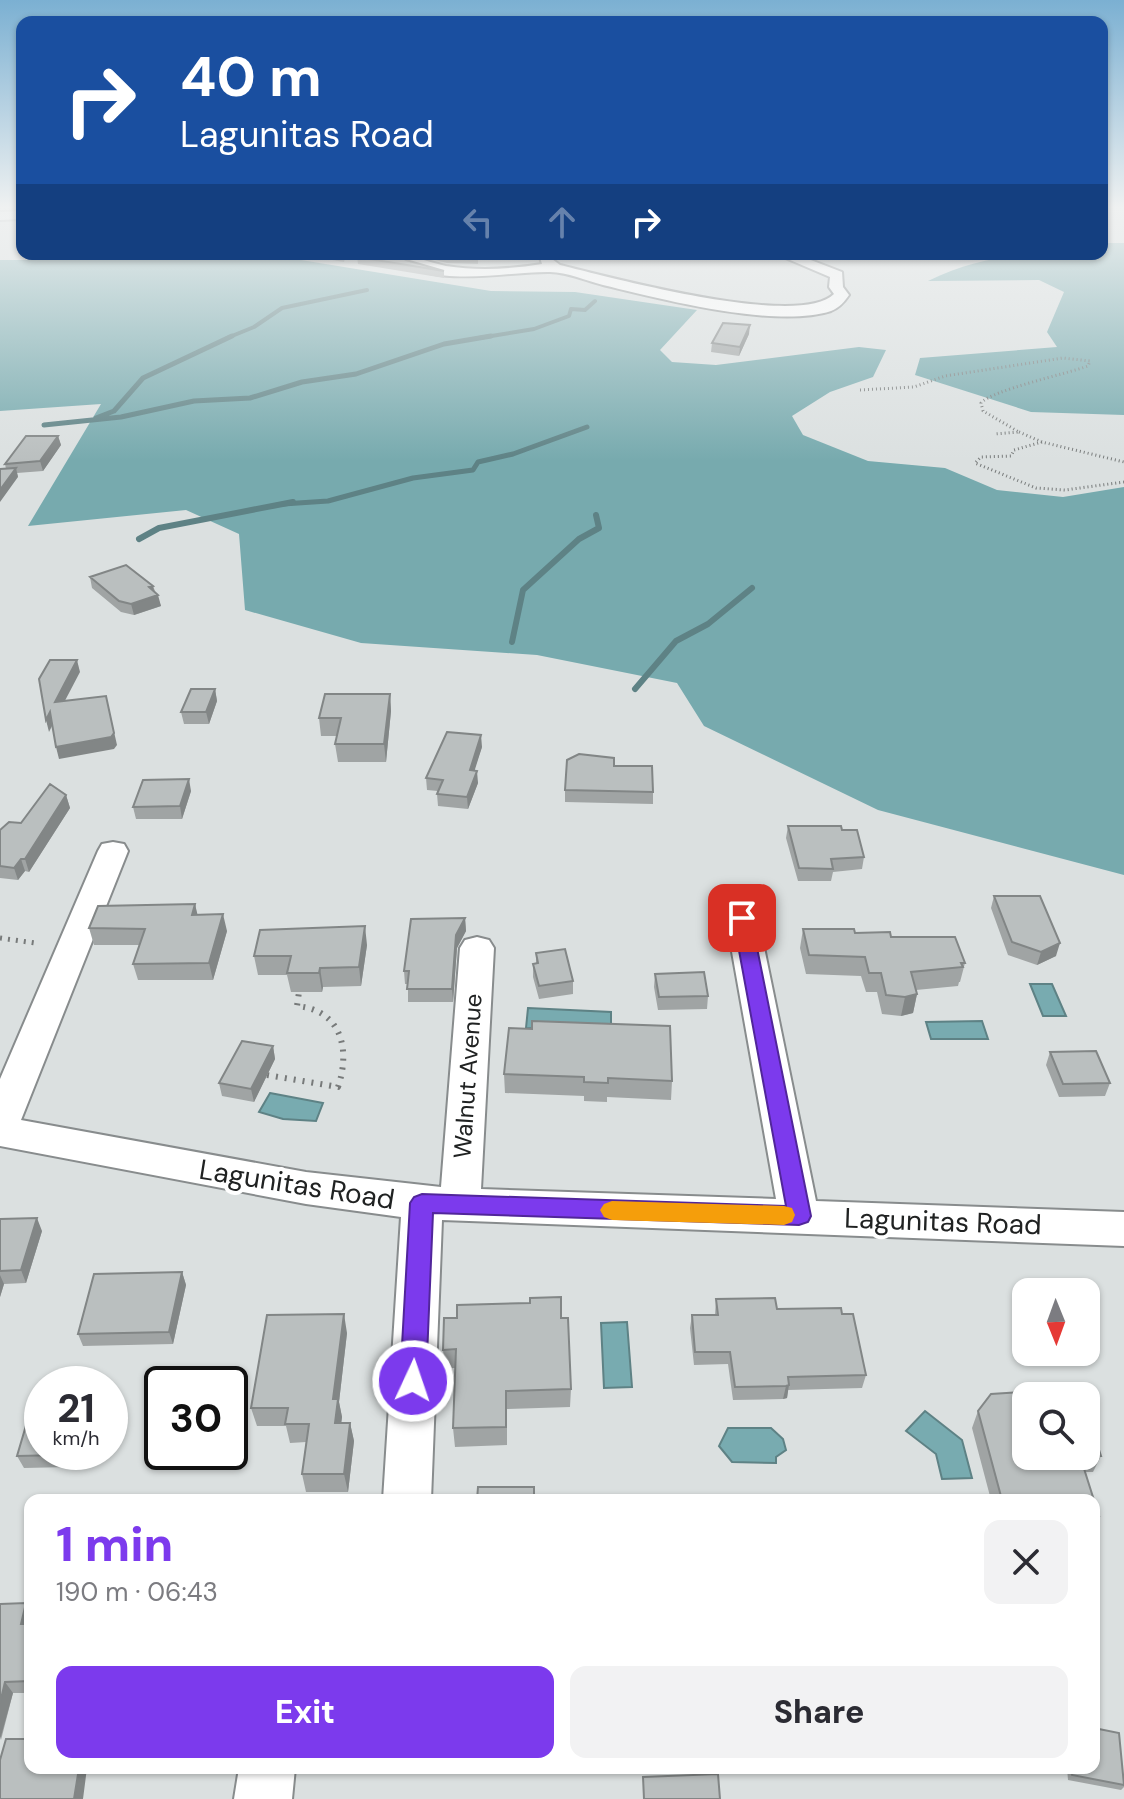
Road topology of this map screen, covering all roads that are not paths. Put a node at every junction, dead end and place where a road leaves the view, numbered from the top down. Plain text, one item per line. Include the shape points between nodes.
1 (676, 293) edge
2 (840, 293) edge
3 (113, 851) dead end
4 (742, 918) dead end
5 (477, 948) dead end
6 (0, 1124) edge
7 (0, 1131) edge
8 (441, 1204) junction
9 (799, 1216) junction
10 (1124, 1229) edge
11 (408, 1494) edge
12 (266, 1774) edge
13 (263, 1799) edge

1 - 2 street via 772,310 830,306
3 - 6 street
4 - 9 street
5 - 8 street, Walnut Avenue
7 - 8 street, Lagunitas Road via 306,1188
8 - 9 street, Lagunitas Road
8 - 11 street, Walnut Avenue
9 - 10 street, Lagunitas Road
12 - 13 street

